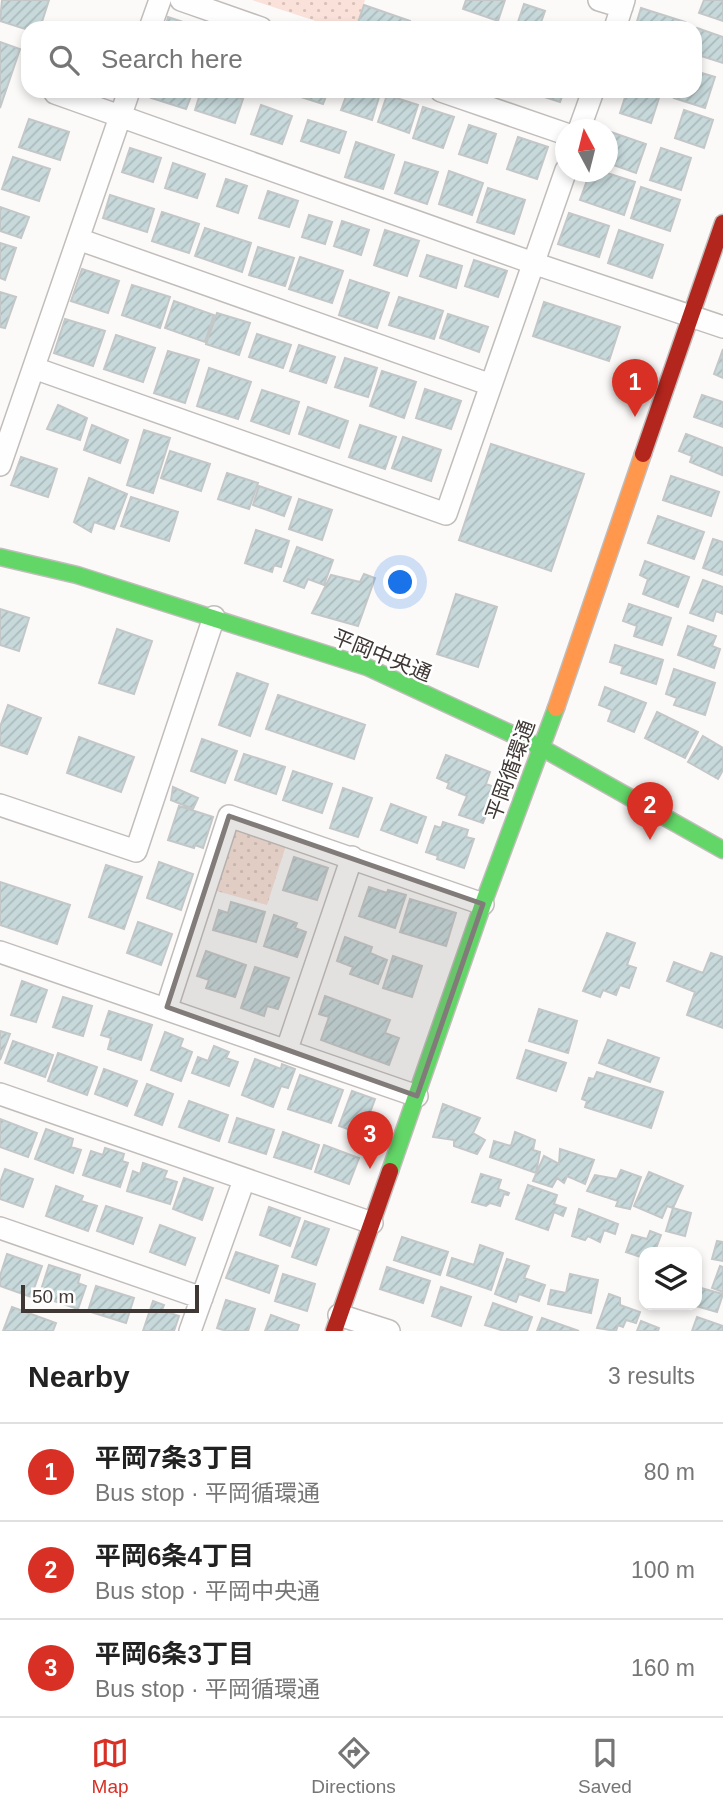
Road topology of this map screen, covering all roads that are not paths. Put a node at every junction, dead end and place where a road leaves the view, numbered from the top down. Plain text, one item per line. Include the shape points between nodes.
1 (160, 0) edge
2 (181, 0) edge
3 (599, 0) edge
4 (623, 4) edge
5 (152, 21) edge
6 (241, 21) edge
7 (617, 21) edge
8 (69, 98) edge
9 (126, 98) edge
10 (461, 98) edge
11 (590, 98) edge
12 (120, 116) junction
13 (583, 119) edge
14 (555, 131) edge
15 (561, 182) edge
16 (723, 223) edge
17 (78, 239) junction
18 (533, 263) junction
19 (691, 316) junction
20 (723, 327) edge
21 (34, 368) junction
22 (491, 385) junction
23 (0, 465) edge
24 (0, 557) edge
25 (214, 617) junction
26 (542, 748) junction
27 (0, 805) edge
28 (723, 850) edge
29 (352, 858) junction
30 (483, 904) junction
31 (0, 952) edge
32 (167, 1007) junction
33 (287, 1049) junction
34 (0, 1094) edge
35 (417, 1096) junction
36 (244, 1180) junction
37 (372, 1223) junction
38 (0, 1228) edge
39 (202, 1298) junction
40 (337, 1323) edge
41 (190, 1331) edge
42 (389, 1331) edge

1 - 5 street
2 - 6 street
3 - 4 street
4 - 7 street
8 - 12 street
9 - 12 street
10 - 14 street
11 - 13 street
12 - 17 street
12 - 18 street
15 - 18 street
16 - 19 street, 平岡循環通
17 - 21 street
17 - 22 street
18 - 19 street
18 - 22 street
19 - 20 street
19 - 26 street, 平岡循環通
21 - 22 street via 446,513
21 - 23 street
24 - 25 street, 平岡中央通
25 - 26 street, 平岡中央通 via 367,667
25 - 27 street via 136,851
26 - 28 street, 平岡中央通
26 - 30 street, 平岡循環通
29 - 30 street
29 - 32 street via 229,816
29 - 33 street
30 - 35 street, 平岡循環通
31 - 32 street
32 - 33 street
33 - 35 street
34 - 36 street
35 - 37 street, 平岡循環通
36 - 37 street
36 - 39 street
37 - 40 street, 平岡循環通
38 - 39 street
39 - 41 street
40 - 42 street

